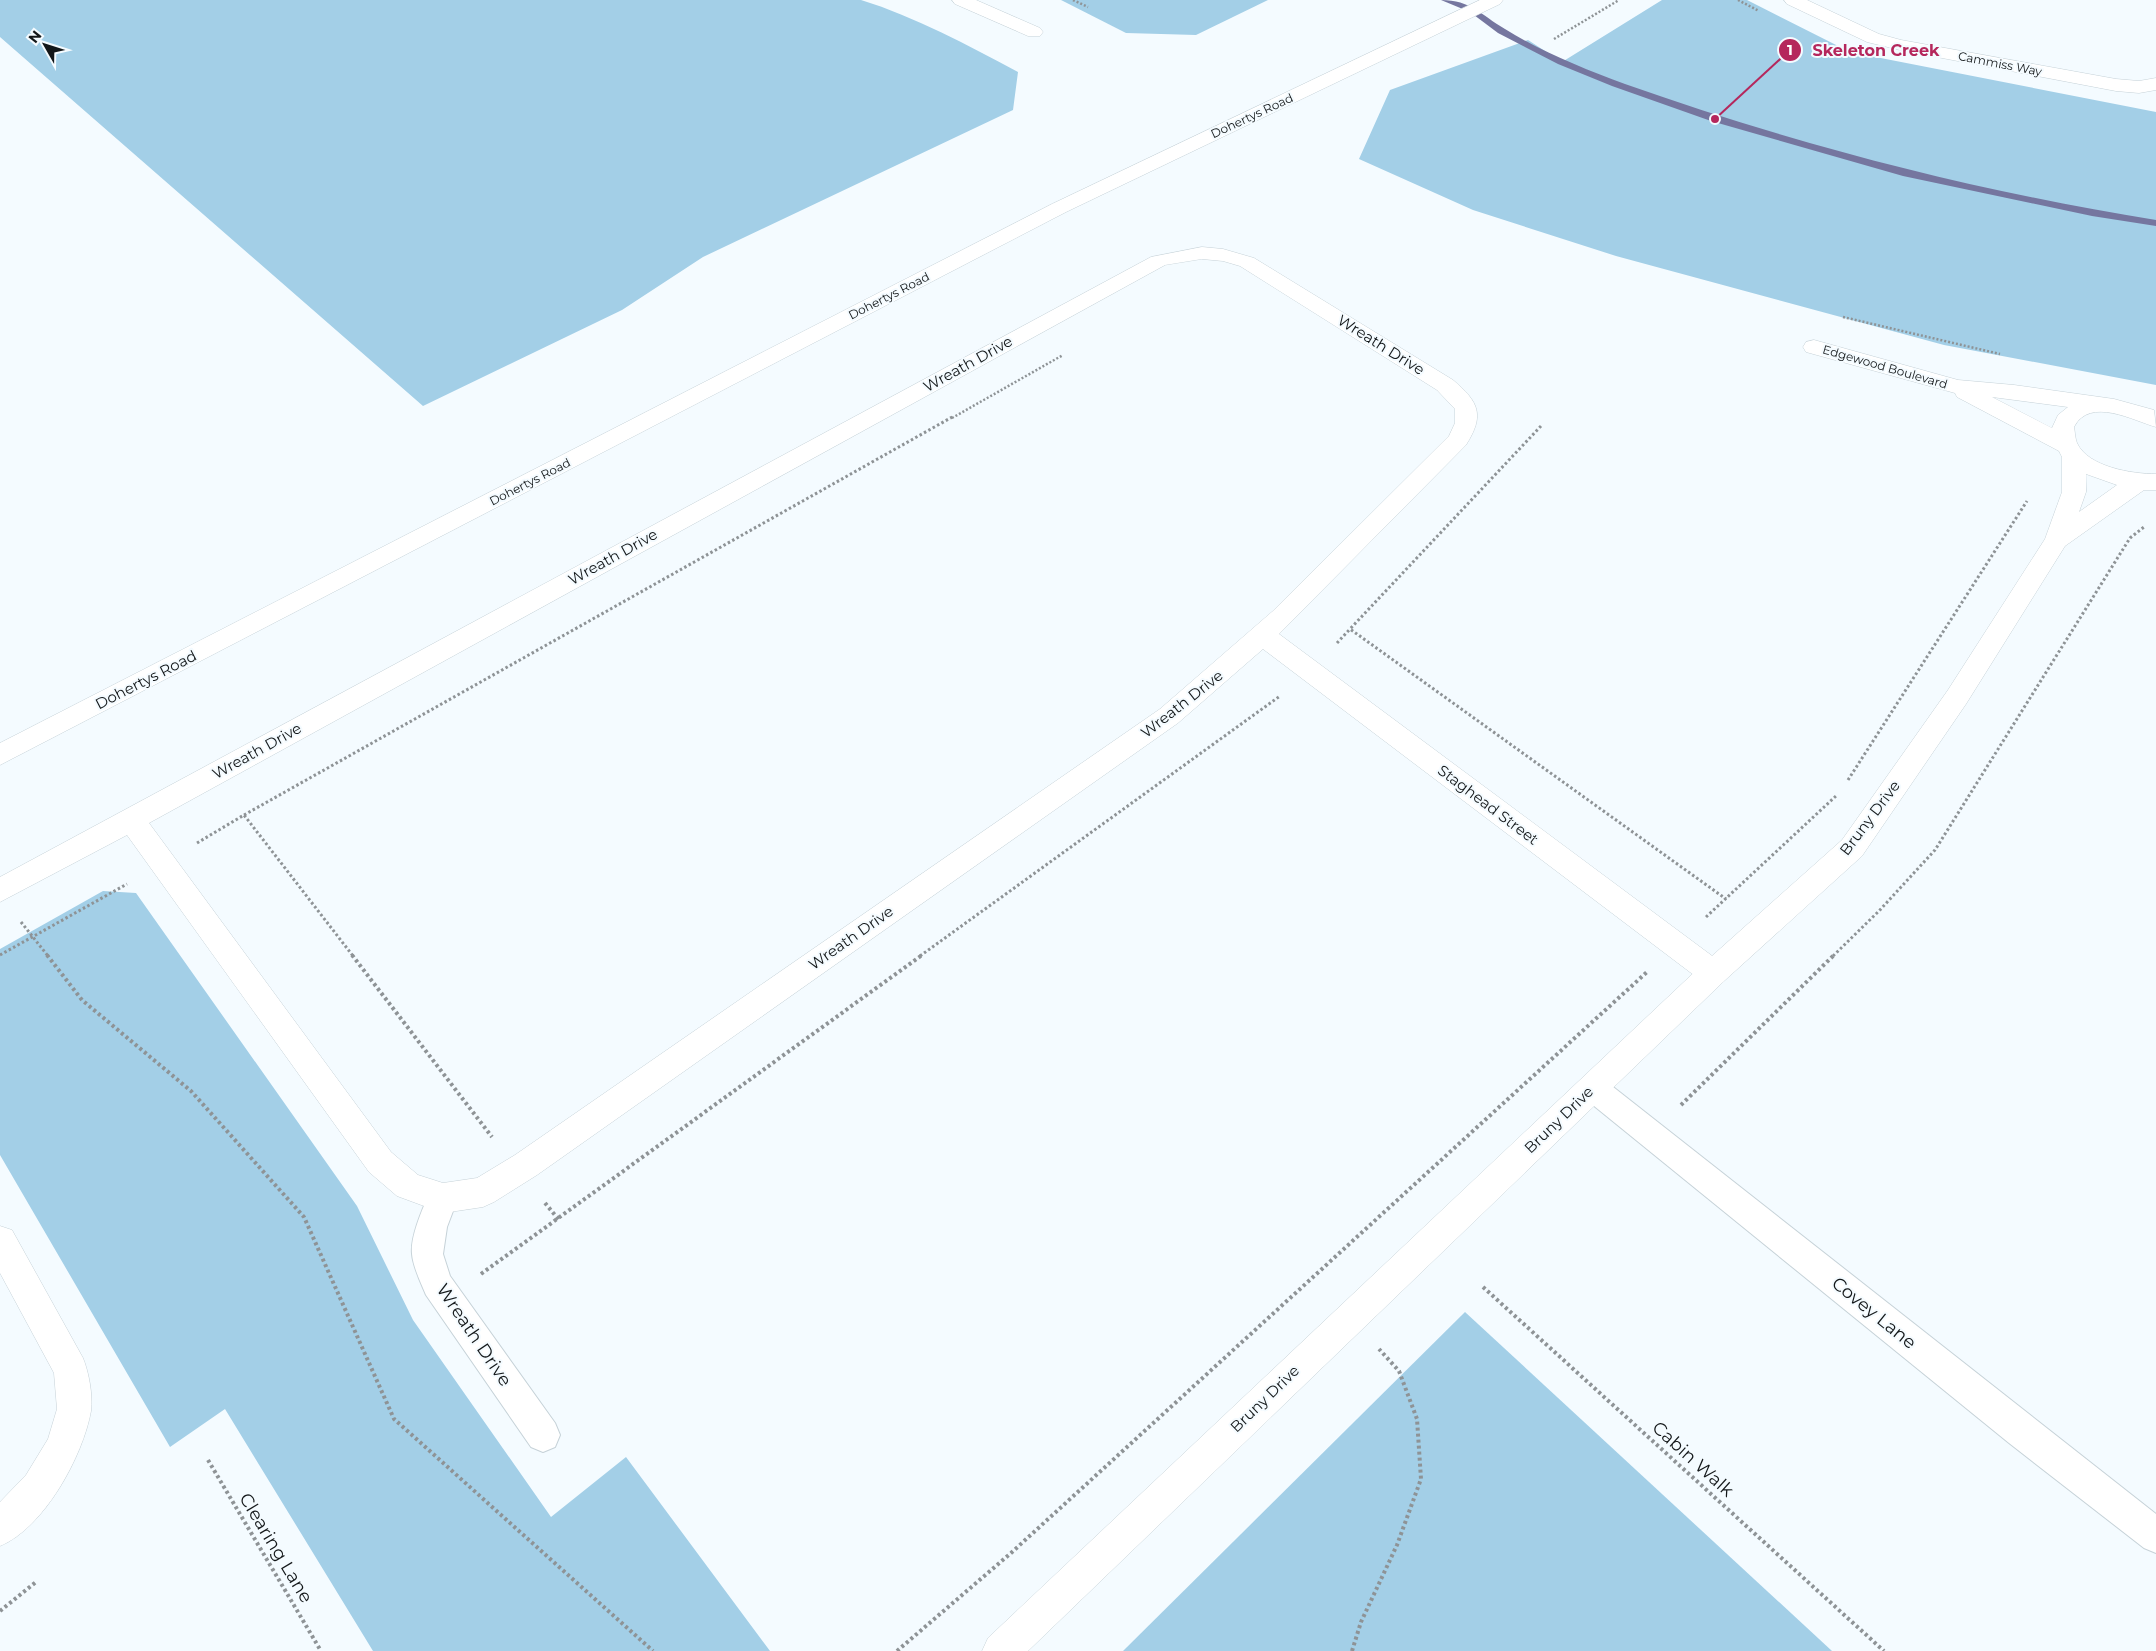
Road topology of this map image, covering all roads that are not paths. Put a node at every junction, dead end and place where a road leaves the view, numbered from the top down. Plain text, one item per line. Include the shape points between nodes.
1 (961, 0) edge
2 (1494, 0) edge
3 (1793, 0) edge
4 (1034, 32) dead end
5 (2156, 84) edge
6 (1814, 347) dead end
7 (1957, 387) junction
8 (2105, 406) junction
9 (2156, 420) edge
10 (2072, 458) junction
11 (2151, 482) edge
12 (2057, 540) junction
13 (292, 606) junction
14 (1263, 636) junction
15 (0, 744) edge
16 (0, 755) edge
17 (132, 820) junction
18 (0, 891) edge
19 (1713, 973) junction
20 (1593, 1088) junction
21 (443, 1198) junction
22 (0, 1242) edge
23 (543, 1435) dead end
24 (0, 1528) edge
25 (2156, 1536) edge
26 (1001, 1651) edge

1 - 4 street
2 - 13 street, Dohertys Road via 1059,208
3 - 5 street, Cammiss Way via 1857,32 1900,45 2116,86
6 - 7 street, Edgewood Boulevard
7 - 8 street, Edgewood Boulevard
7 - 10 street, Edgewood Boulevard
8 - 9 street, Edgewood Boulevard via 2131,410
8 - 10 street, Bruny Drive via 2078,411 2063,425 2063,435
10 - 11 street, Edgewood Boulevard via 2103,473
10 - 12 street, Bruny Drive via 2074,492
11 - 12 street, Bruny Drive via 2105,504
12 - 19 street, Bruny Drive via 1957,697 1852,848
13 - 15 street, Dohertys Road
13 - 16 street, Dohertys Road
14 - 17 street, Wreath Drive via 1458,440 1468,426 1467,410 1460,397 1445,385 1247,262 1224,254 1181,254 1158,261
14 - 19 street, Staghead Street
14 - 21 street, Wreath Drive via 1170,716 518,1170 483,1192
17 - 18 street, Wreath Drive
17 - 21 street, Wreath Drive via 380,1162 408,1186
19 - 20 street, Bruny Drive
20 - 25 lane, Covey Lane
20 - 26 street, Bruny Drive
21 - 23 lane, Wreath Drive via 426,1254 437,1284
22 - 24 street via 71,1370 74,1409 64,1446 39,1488

